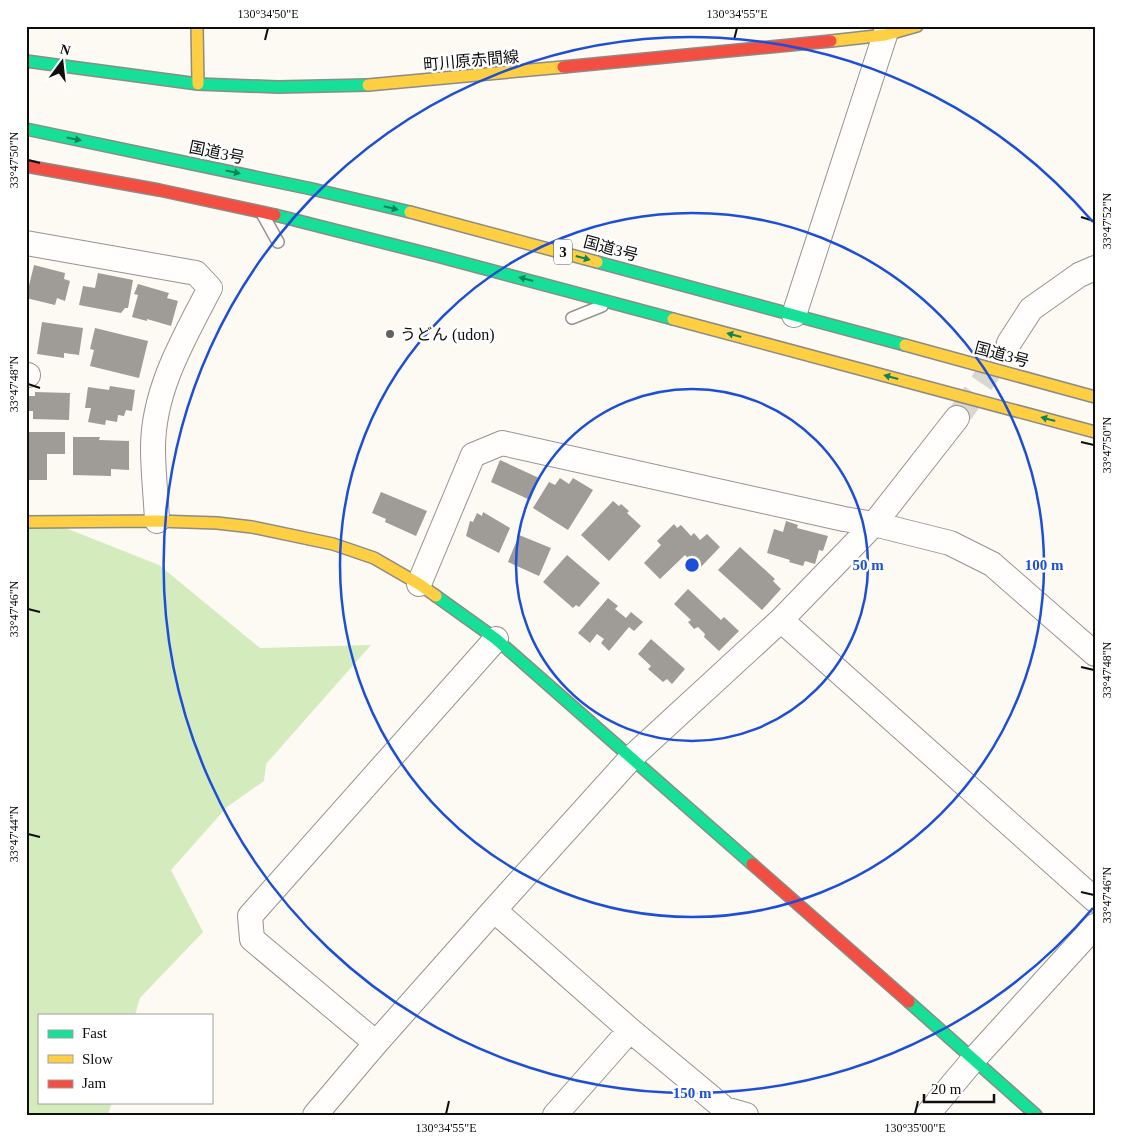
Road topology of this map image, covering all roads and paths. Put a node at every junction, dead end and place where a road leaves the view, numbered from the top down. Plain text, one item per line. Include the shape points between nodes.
1 (197, 26) edge
2 (917, 26) edge
3 (885, 35) junction
4 (26, 61) edge
5 (198, 84) junction
6 (26, 129) edge
7 (26, 166) edge
8 (261, 212) junction
9 (26, 242) edge
10 (278, 242) dead end
11 (1095, 268) edge
12 (611, 302) junction
13 (794, 315) junction
14 (572, 318) dead end
15 (1008, 343) tunnel mouth
16 (1095, 396) edge
17 (957, 418) tunnel mouth
18 (1095, 432) edge
19 (157, 521) junction
20 (26, 522) edge
21 (874, 524) junction
22 (419, 584) junction
23 (781, 620) junction
24 (496, 639) junction
25 (1095, 654) edge
26 (632, 757) junction
27 (1095, 900) edge
28 (494, 910) junction
29 (1095, 926) edge
30 (630, 1030) junction
31 (376, 1043) junction
32 (973, 1060) junction
33 (315, 1115) edge
34 (556, 1115) edge
35 (746, 1115) edge
36 (926, 1115) edge
37 (1036, 1115) edge

1 - 5 main road
2 - 3 main road, 町川原赤間線
3 - 5 main road, 町川原赤間線 via 362,86
3 - 13 street
4 - 5 main road, 町川原赤間線
6 -> 13 main road, 国道3号 / 3 via 440,220
7 - 8 main road, 3
8 - 10 lane
12 -> 8 main road, 3
9 - 19 street via 196,273 210,288 179,348 156,412 153,447
11 - 15 street via 1079,275 1031,309
12 - 14 lane
18 -> 12 main road, 3
13 - 16 main road, 国道3号 / 3
17 - 21 street
19 - 20 main road
19 - 22 main road via 252,527 334,544 374,558
21 - 22 street via 502,443 473,455
21 - 23 street
21 - 25 street via 950,543 992,564
22 - 24 main road
23 - 26 street
23 - 27 street
24 - 26 main road
24 - 31 street via 250,916 252,939
26 - 28 street
26 - 32 main road
28 - 30 street
28 - 31 street
29 - 32 street
30 - 34 street
30 - 35 street via 726,1109
31 - 33 street
32 - 36 street
32 - 37 main road

